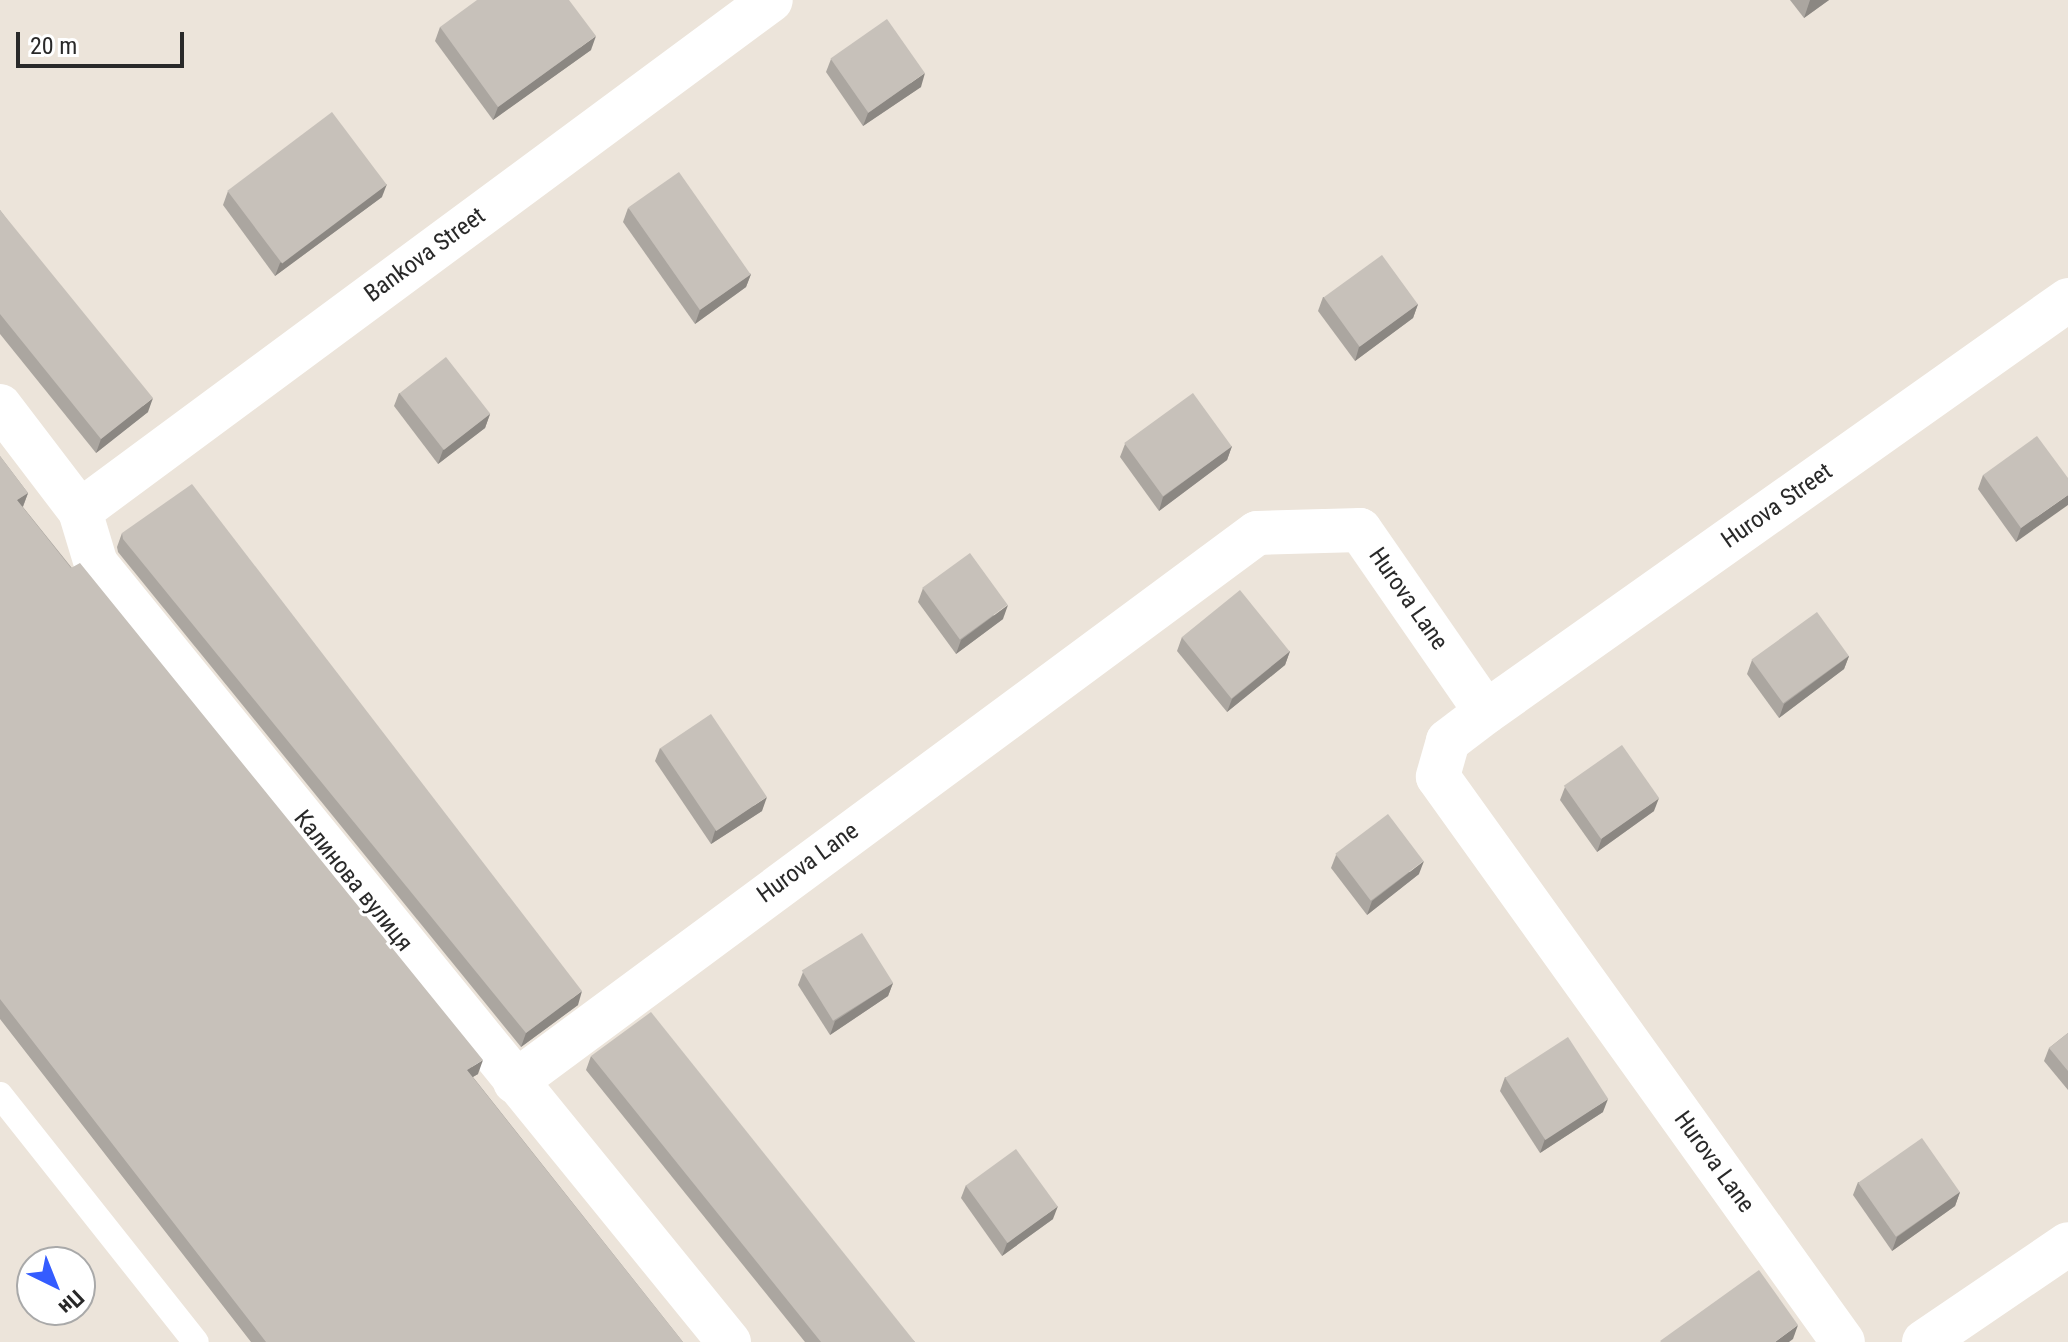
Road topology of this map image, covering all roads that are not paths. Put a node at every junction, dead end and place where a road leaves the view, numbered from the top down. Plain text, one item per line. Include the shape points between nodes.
1 (771, 0) edge
2 (2068, 300) edge
3 (0, 406) edge
4 (80, 511) junction
5 (1486, 712) junction
6 (515, 1082) junction
7 (0, 1095) edge
8 (2068, 1244) edge
9 (196, 1342) edge
10 (729, 1342) edge
11 (1843, 1342) edge
12 (1924, 1342) edge

1 - 4 street, Bankova Street
2 - 5 street, Hurova Street
3 - 4 street, Калинова вулиця
4 - 6 street, Калинова вулиця via 96,564
5 - 6 street, Hurova Lane via 1360,530 1257,533
5 - 11 street, Hurova Lane via 1448,741 1438,777
6 - 10 street, Калинова вулиця
7 - 9 lane
8 - 12 street

